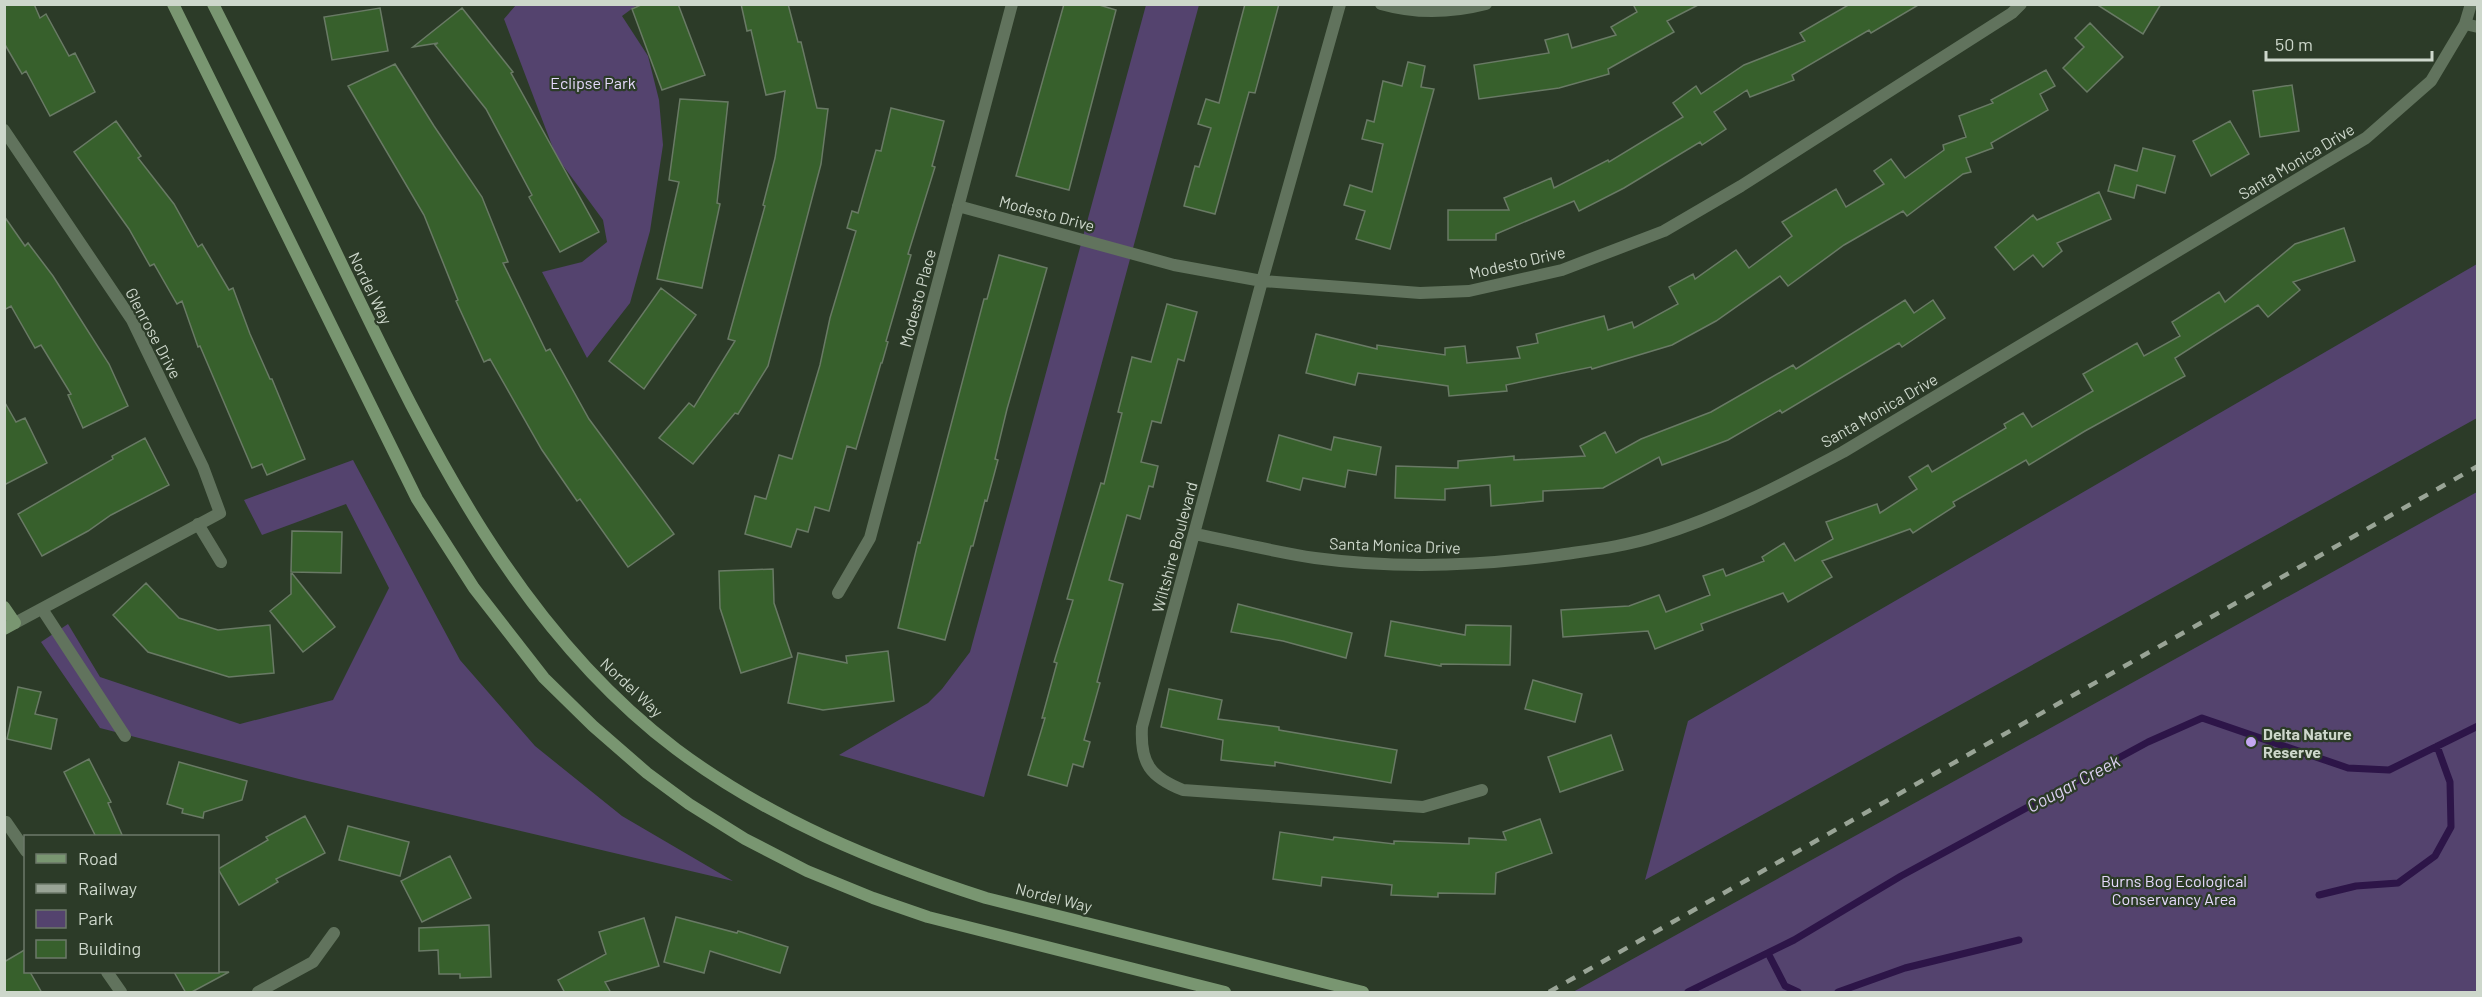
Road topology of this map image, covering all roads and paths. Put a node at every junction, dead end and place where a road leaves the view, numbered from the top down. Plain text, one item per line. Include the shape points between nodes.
1 (173, 4) edge
2 (213, 4) edge
3 (1012, 4) edge
4 (1340, 4) edge
5 (1381, 4) edge
6 (1486, 4) edge
7 (2020, 4) edge
8 (2471, 4) edge
9 (2471, 25) edge
10 (4, 130) edge
11 (958, 206) junction
12 (1262, 281) junction
13 (198, 524) junction
14 (1195, 534) junction
15 (221, 562) dead end
16 (838, 593) dead end
17 (4, 607) edge
18 (42, 609) junction
19 (10, 626) edge
20 (125, 736) dead end
21 (1482, 790) dead end
22 (6, 822) dead end
23 (24, 848) edge
24 (334, 933) dead end
25 (108, 973) edge
26 (121, 993) edge
27 (258, 993) edge
28 (1225, 993) edge
29 (1364, 993) edge

1 - 28 main road via 417,499 474,588 544,678 593,726 689,804 745,839 818,875 928,917
2 - 29 main road, Nordel Way via 452,483 506,567 566,646 665,740 711,774 761,803 893,866 986,897
3 - 11 street, Modesto Place
4 - 12 street, Wiltshire Boulevard
5 - 6 street via 1431,12
7 - 12 street, Modesto Drive via 2012,13 1741,186 1664,231 1603,256 1562,270 1469,291 1420,293
8 - 9 street, Santa Monica Drive
9 - 14 street, Santa Monica Drive via 2431,81 2366,138 1843,452 1710,518 1656,537 1591,550 1464,564 1405,565 1316,558
10 - 13 street, Glenrose Drive via 132,320 203,467 220,513
11 - 12 street, Modesto Drive via 1174,265
11 - 16 street, Modesto Place via 870,538
12 - 14 street, Wiltshire Boulevard
13 - 15 street
13 - 18 street, Glenrose Drive
14 - 21 street, Wiltshire Boulevard via 1142,727 1141,747 1152,771 1183,790 1423,807
17 - 19 main road
18 - 19 street, Glenrose Drive
18 - 20 street
22 - 23 street
24 - 27 street via 313,962
25 - 26 street

